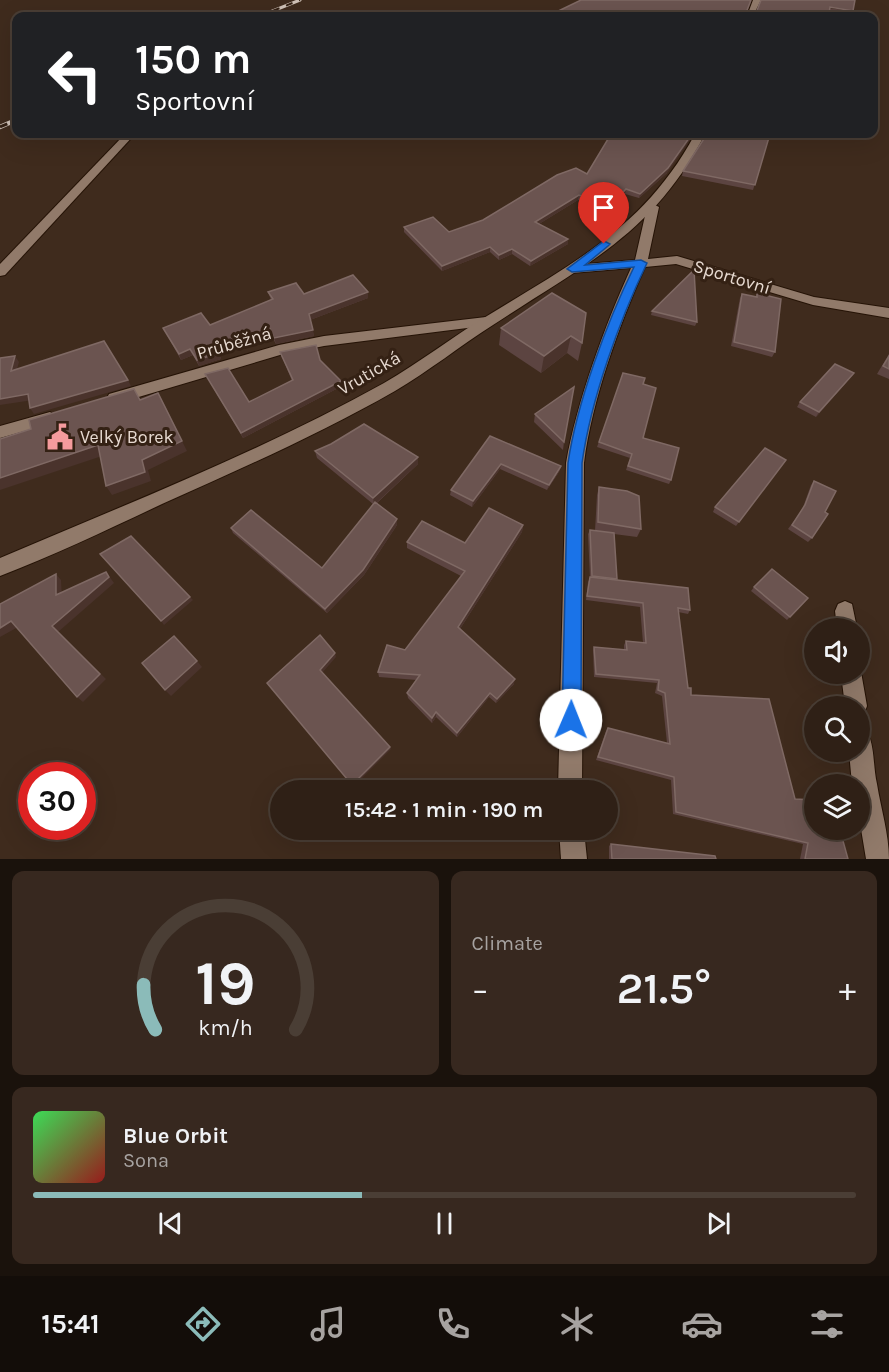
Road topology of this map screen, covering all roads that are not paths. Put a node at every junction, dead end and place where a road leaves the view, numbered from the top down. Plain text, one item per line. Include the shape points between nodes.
1 (126, 138) edge
2 (698, 138) edge
3 (653, 207) junction
4 (641, 263) junction
5 (572, 269) junction
6 (0, 272) edge
7 (889, 313) edge
8 (486, 322) junction
9 (101, 403) edge
10 (67, 412) edge
11 (0, 432) edge
12 (0, 567) edge
13 (862, 762) edge
14 (570, 780) edge
15 (573, 840) edge
16 (574, 859) edge
17 (879, 859) edge

1 - 6 street
2 - 3 street, Vrutická via 684,167
3 - 4 street
3 - 5 street, Vrutická
4 - 5 street, Sportovní
4 - 7 street, Sportovní via 677,260 813,301
4 - 14 street via 625,296 580,430 575,463
5 - 8 street, Vrutická
8 - 9 street, Průběžná via 302,345
8 - 12 street, Vrutická via 378,393 168,494
10 - 11 street
13 - 17 street
15 - 16 street

